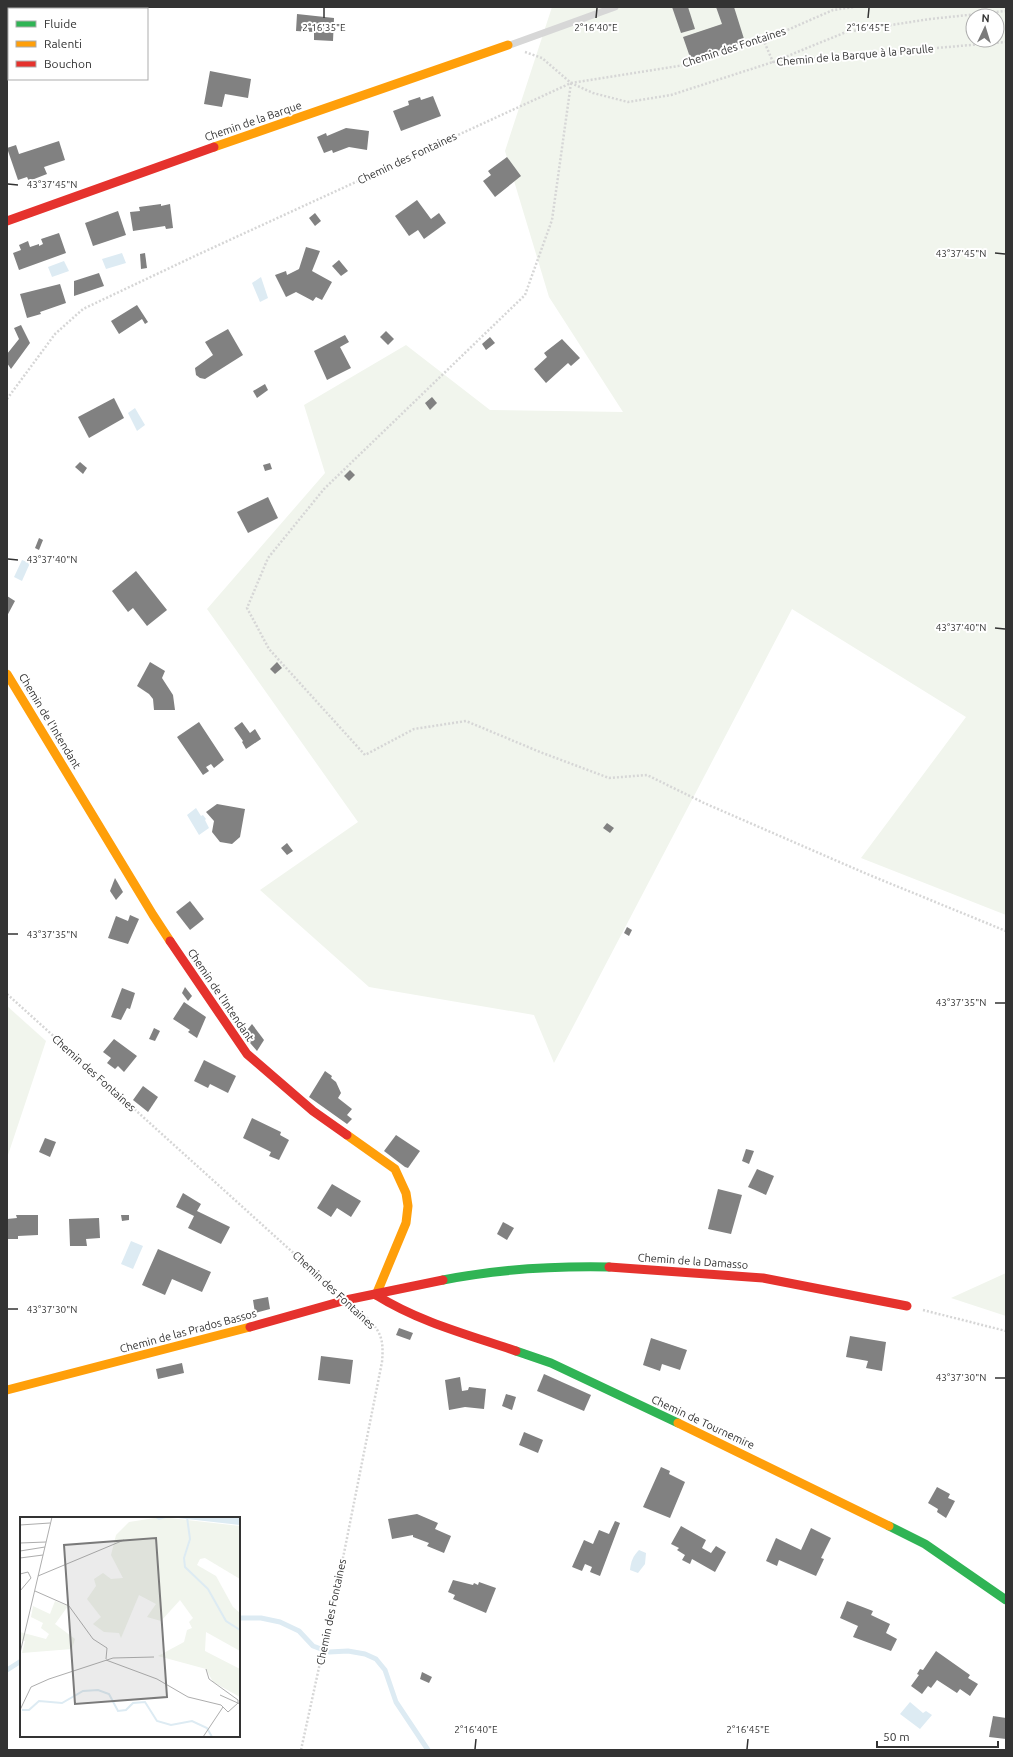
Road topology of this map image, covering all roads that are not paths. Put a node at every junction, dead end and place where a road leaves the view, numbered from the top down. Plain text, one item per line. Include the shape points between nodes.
1 (615, 7) edge
2 (508, 45) joint
3 (7, 221) edge
4 (7, 674) edge
5 (376, 1295) junction
6 (907, 1306) road end
7 (7, 1390) edge
8 (1006, 1600) edge

1 - 2 lane
2 - 3 street, Chemin de la Barque
4 - 5 street, Chemin de l'Intendant via 153,916 247,1054 312,1112 395,1169 406,1193 406,1223
5 - 6 street, Chemin de la Damasso via 458,1277 563,1266 630,1268 763,1278
5 - 7 street, Chemin de las Prados Bassos via 346,1300
5 - 8 street, Chemin de Tournemire via 419,1318 551,1363 745,1455 925,1544

